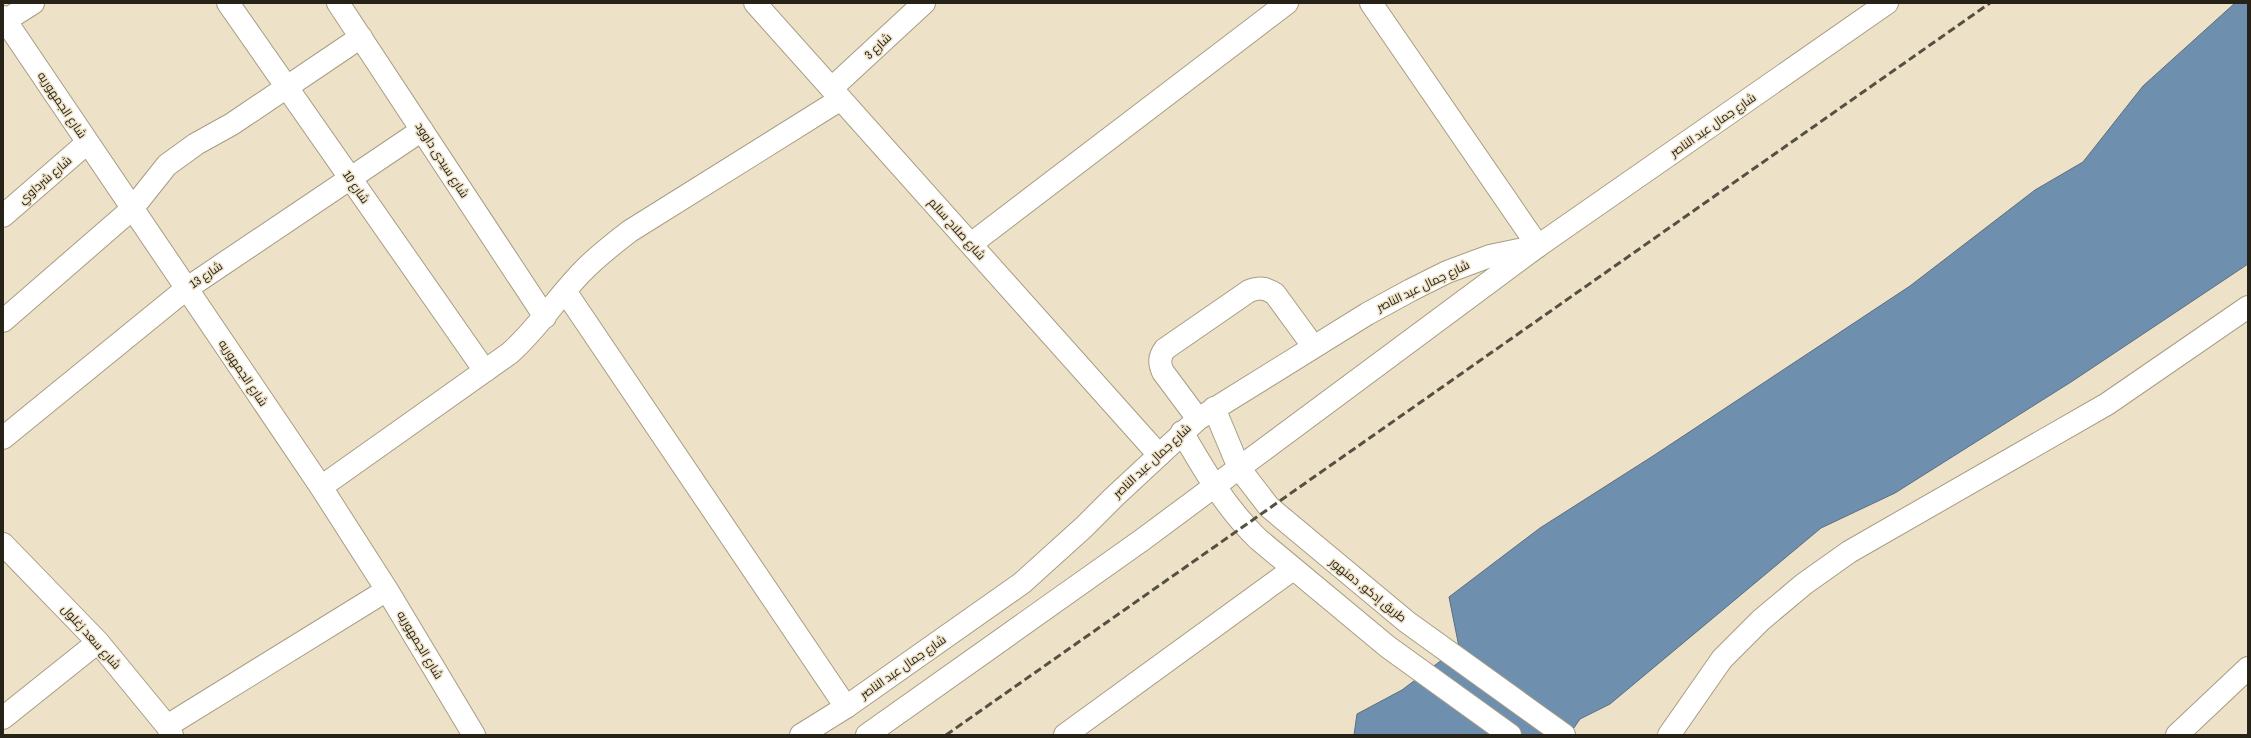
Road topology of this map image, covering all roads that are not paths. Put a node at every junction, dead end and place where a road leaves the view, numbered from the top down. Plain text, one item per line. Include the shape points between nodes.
1 (32, 3) edge
2 (228, 3) edge
3 (338, 3) edge
4 (756, 3) edge
5 (924, 3) edge
6 (1287, 3) edge
7 (1371, 3) edge
8 (1888, 3) edge
9 (4, 20) edge
10 (361, 37) junction
11 (286, 88) junction
12 (837, 94) junction
13 (422, 130) junction
14 (87, 143) junction
15 (349, 178) junction
16 (132, 209) junction
17 (3, 216) edge
18 (971, 244) junction
19 (1538, 246) junction
20 (186, 289) junction
21 (565, 291) junction
22 (2248, 306) edge
23 (545, 317) junction
24 (3, 321) edge
25 (1313, 346) junction
26 (485, 371) junction
27 (1206, 414) junction
28 (1182, 432) junction
29 (3, 438) edge
30 (1159, 455) junction
31 (1239, 468) junction
32 (321, 487) junction
33 (1214, 487) junction
34 (3, 544) edge
35 (1293, 569) junction
36 (387, 590) junction
37 (98, 642) junction
38 (2248, 668) edge
39 (846, 707) junction
40 (3, 718) edge
41 (170, 730) edge
42 (474, 735) edge
43 (801, 735) edge
44 (867, 735) edge
45 (1065, 735) edge
46 (1510, 735) edge
47 (1564, 735) edge
48 (1669, 735) edge
49 (2178, 735) edge

1 - 9 street
2 - 11 street, شارع 10
3 - 10 street, شارع سيدى داوود
4 - 12 street, شارع صلاح سالم
5 - 12 street, شارع 3
6 - 18 street
7 - 19 street
8 - 19 street, شارع جمال عبد الناصر
9 - 14 street, شارع الجمهوريه
10 - 11 street
10 - 13 street, شارع سيدى داوود
11 - 15 street, شارع 10
11 - 16 street via 232,124 196,144 167,166
12 - 18 street, شارع صلاح سالم
12 - 21 street, شارع 3 via 630,231 602,252
13 - 15 street, شارع 13
13 - 23 street, شارع سيدى داوود
14 - 16 street, شارع الجمهوريه
14 - 17 street, شارع شرداوي
15 - 20 street, شارع 13
15 - 26 street, شارع 10
16 - 20 street, شارع الجمهوريه
16 - 24 street
18 - 30 street, شارع صلاح سالم
19 - 25 street, شارع جمال عبد الناصر via 1490,256 1447,272
19 - 31 street, شارع جمال عبد الناصر
20 - 29 street, شارع 13
20 - 32 street, شارع الجمهوريه
21 - 23 street, شارع 3
21 - 39 street
22 - 48 street via 2107,404 1849,552 1804,584 1761,620 1722,659
23 - 26 street, شارع 3 via 529,336
25 - 27 street, شارع جمال عبد الناصر
25 - 27 street, طريق إدكو, دمنهور via 1276,294 1268,289 1258,288 1249,291 1160,355 1163,372
26 - 32 street, شارع 3
27 - 28 street, شارع جمال عبد الناصر
27 - 31 street, طريق إدكو, دمنهور
28 - 30 street, شارع جمال عبد الناصر
28 - 33 street
30 - 39 street, شارع جمال عبد الناصر via 1022,582
31 - 33 street, شارع جمال عبد الناصر
31 - 47 street, طريق إدكو, دمنهور via 1269,507 1407,622
32 - 36 street, شارع الجمهوريه
33 - 35 street via 1244,525
33 - 44 street, شارع جمال عبد الناصر
34 - 37 street, شارع سعد زغلول
35 - 45 street
35 - 46 street via 1388,647
36 - 41 street
36 - 42 street, شارع الجمهوريه
37 - 40 street
37 - 41 street, شارع سعد زغلول
38 - 49 street
39 - 43 street, شارع جمال عبد الناصر

